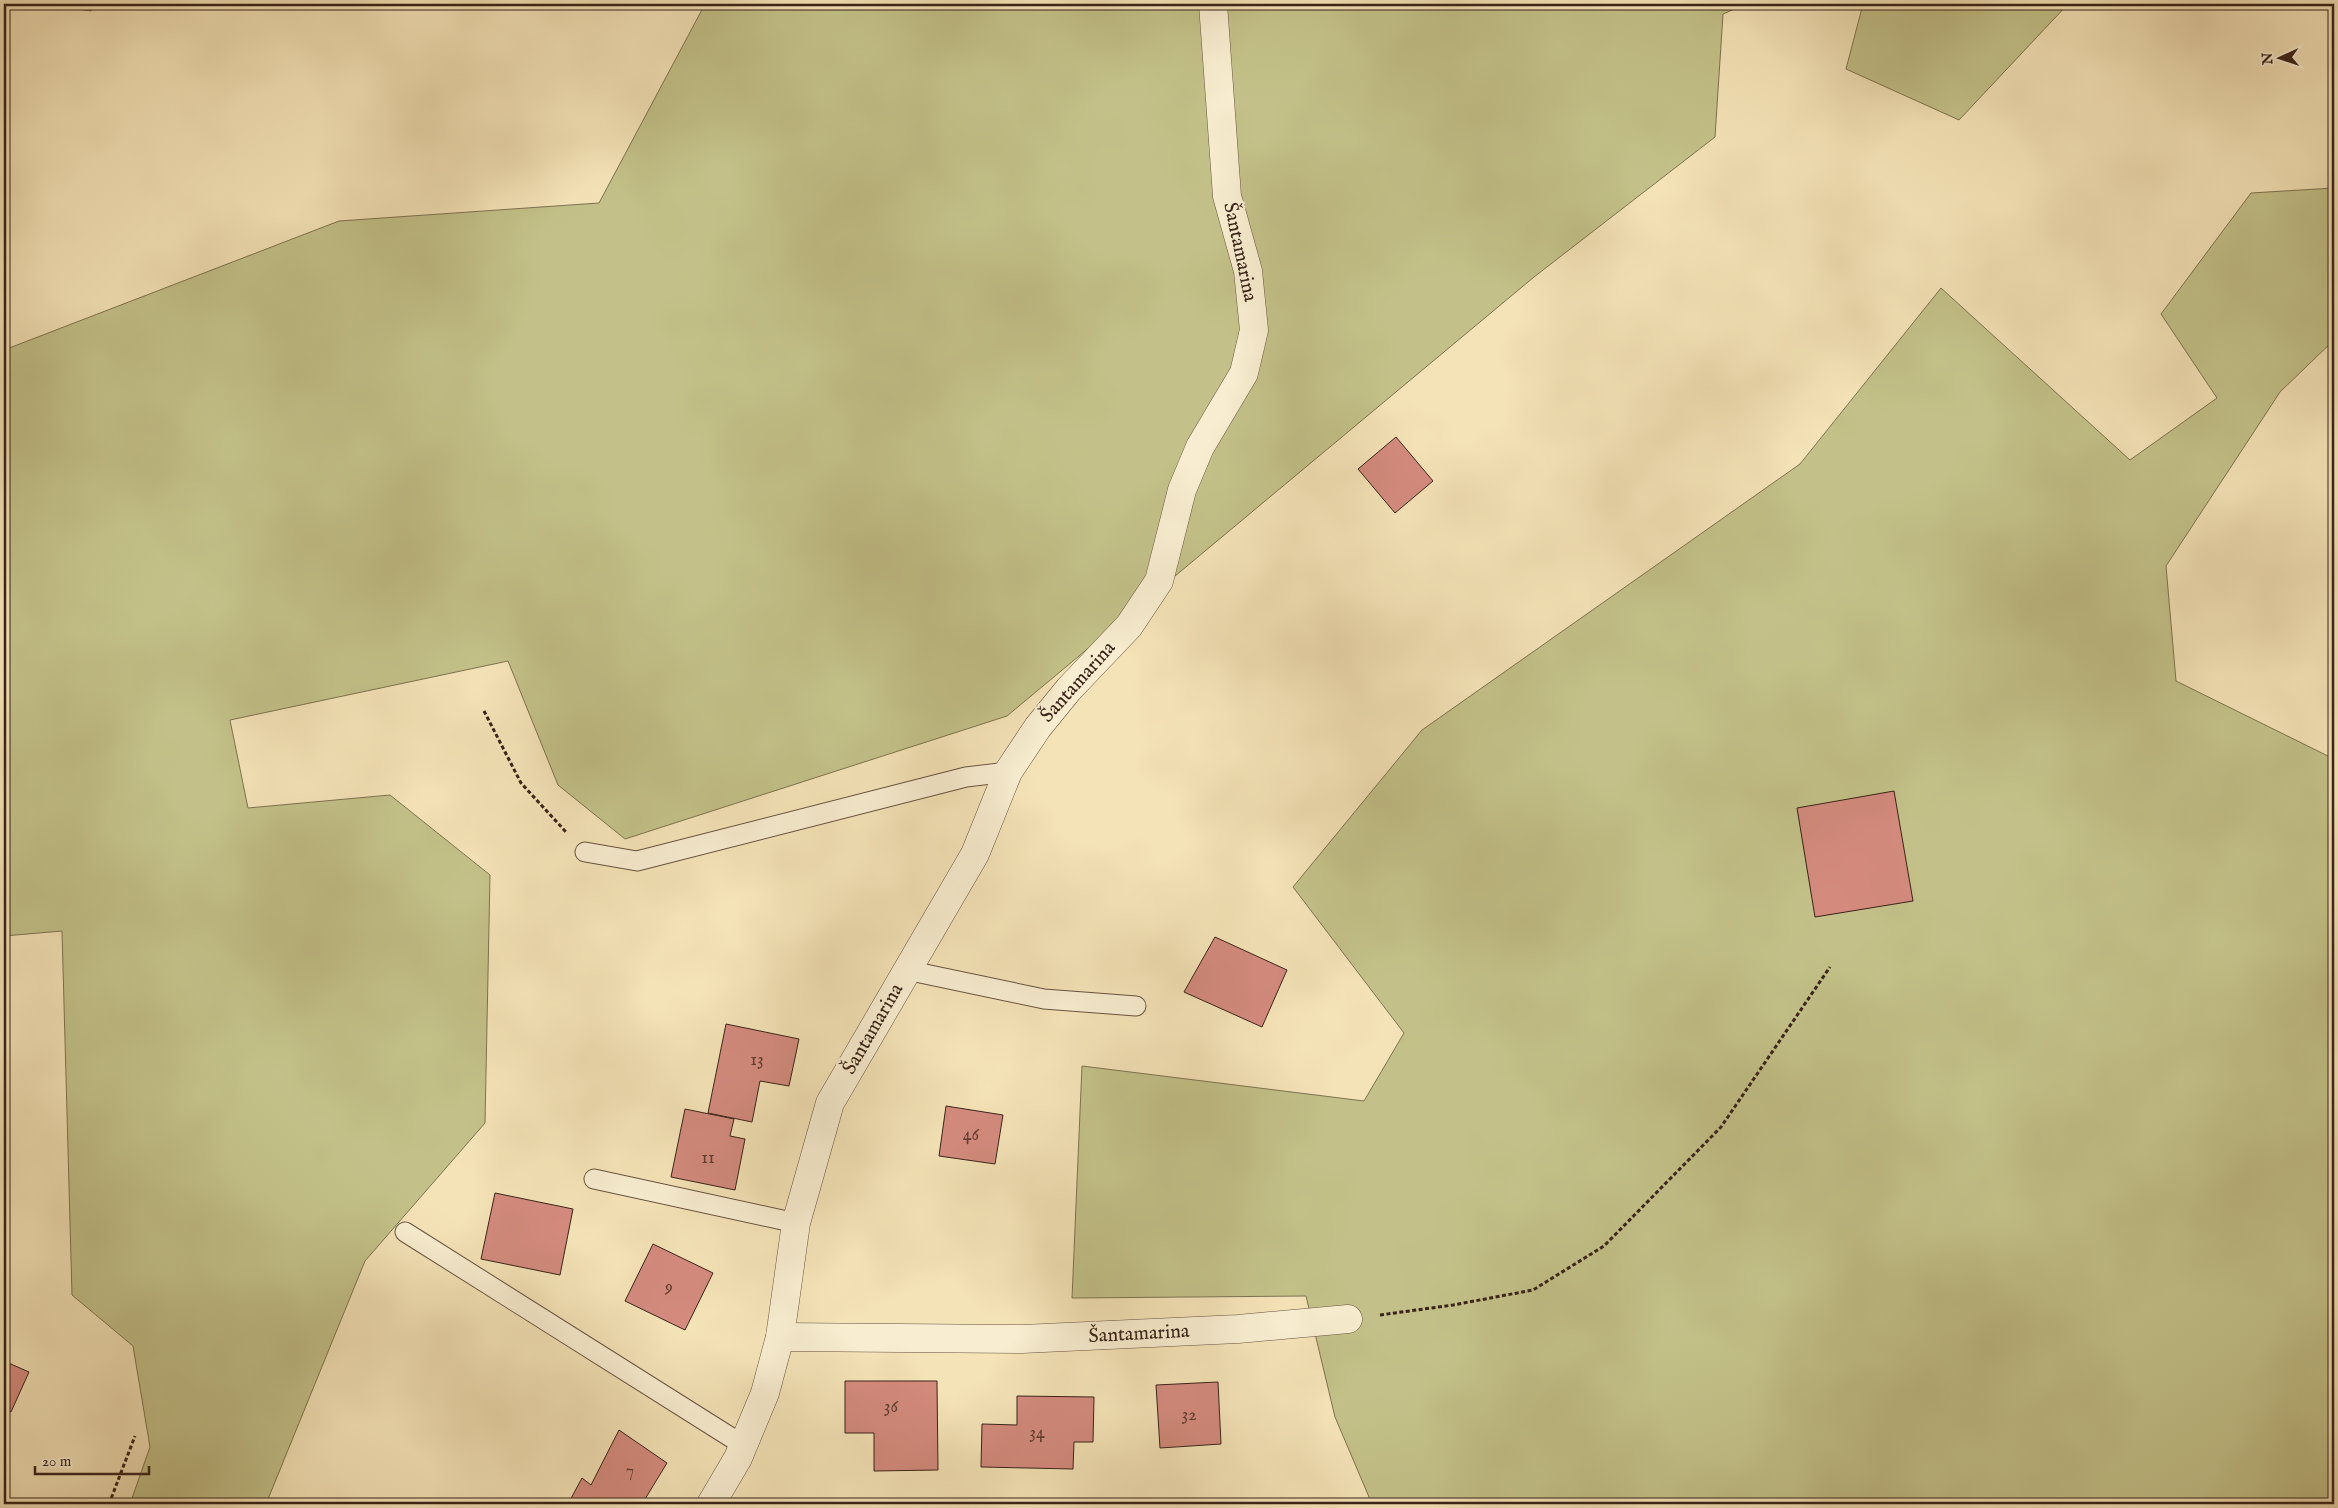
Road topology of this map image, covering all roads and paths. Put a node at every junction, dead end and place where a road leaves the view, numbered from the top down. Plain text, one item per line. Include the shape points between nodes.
1 (1213, 4) edge
2 (484, 711) dead end
3 (1008, 772) junction
4 (585, 852) joint
5 (1830, 967) dead end
6 (906, 970) junction
7 (1136, 1006) dead end
8 (594, 1179) dead end
9 (796, 1223) junction
10 (405, 1232) dead end
11 (1348, 1319) joint
12 (780, 1337) junction
13 (135, 1436) dead end
14 (743, 1445) junction
15 (110, 1504) edge
16 (711, 1504) edge

1 - 3 street, Šantamarina via 1227,196 1248,271 1254,330 1244,373 1200,447 1186,482 1159,581 1129,626 1038,727
2 - 4 path via 520,784
3 - 4 lane via 966,777 637,861
3 - 6 street, Šantamarina via 975,854
5 - 11 path via 1721,1127 1604,1246 1533,1290
6 - 7 lane via 1044,999
6 - 9 street, Šantamarina via 830,1103
8 - 9 lane
9 - 12 street, Šantamarina
10 - 14 lane
11 - 12 street, Šantamarina via 1238,1329 1022,1339
12 - 14 street, Šantamarina via 765,1393
13 - 15 path
14 - 16 street, Šantamarina

